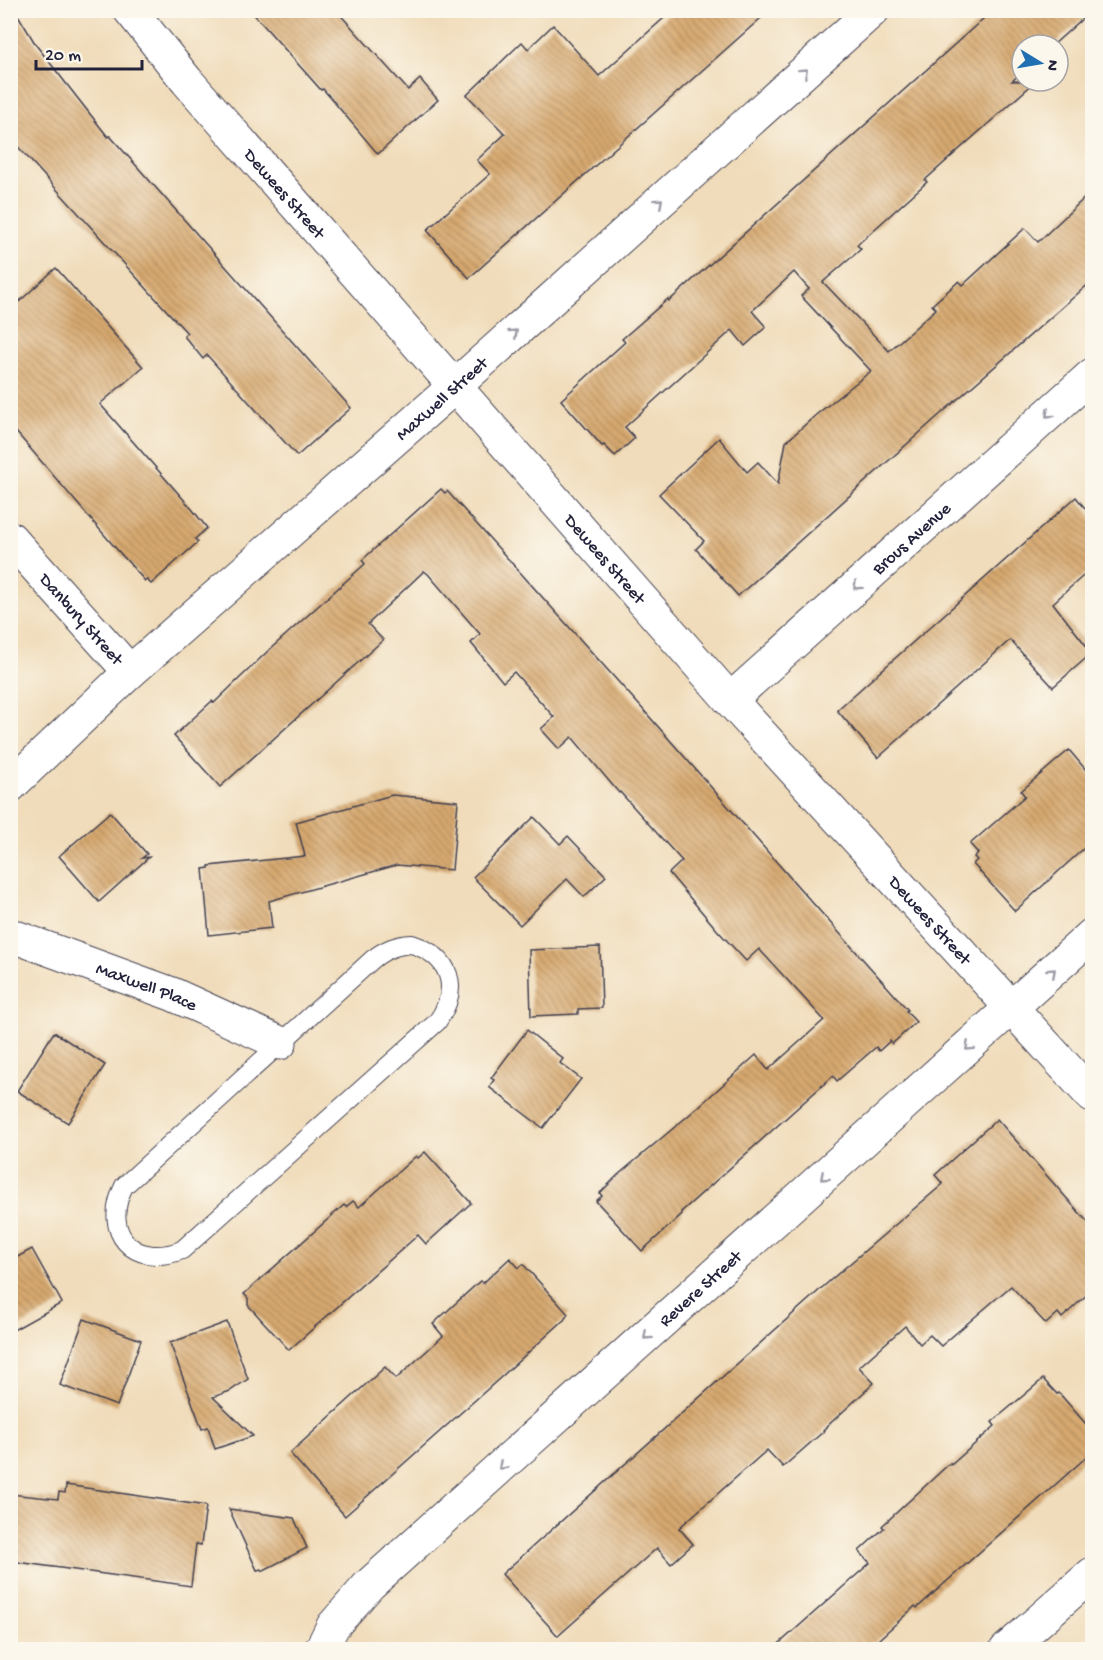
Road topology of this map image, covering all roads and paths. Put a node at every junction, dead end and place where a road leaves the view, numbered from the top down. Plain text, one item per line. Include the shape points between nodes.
1 (130, 10) edge
2 (857, 16) edge
3 (1092, 375) edge
4 (455, 386) junction
5 (10, 538) edge
6 (130, 672) junction
7 (730, 700) junction
8 (10, 786) edge
9 (10, 935) edge
10 (1092, 935) edge
11 (1012, 1008) junction
12 (280, 1043) junction
13 (1092, 1096) edge
14 (1092, 1574) edge
15 (321, 1650) edge
16 (1006, 1650) edge

1 - 4 street, Dewees Street via 187,81
4 -> 2 street, Maxwell Street
3 -> 7 street, Brous Avenue
4 - 6 street, Maxwell Street
4 - 7 street, Dewees Street
5 - 6 street, Danbury Street
6 - 8 street, Maxwell Street
7 - 11 street, Dewees Street
9 - 12 street, Maxwell Place via 172,994
11 -> 10 street, Revere Street
11 - 13 street, Dewees Street
11 -> 15 street, Revere Street via 369,1585 333,1626
12 - 12 lane via 124,1186 114,1214 126,1242 138,1252 167,1256 182,1250 437,1022 450,997 446,969 426,949 398,945 385,950
14 - 16 street

